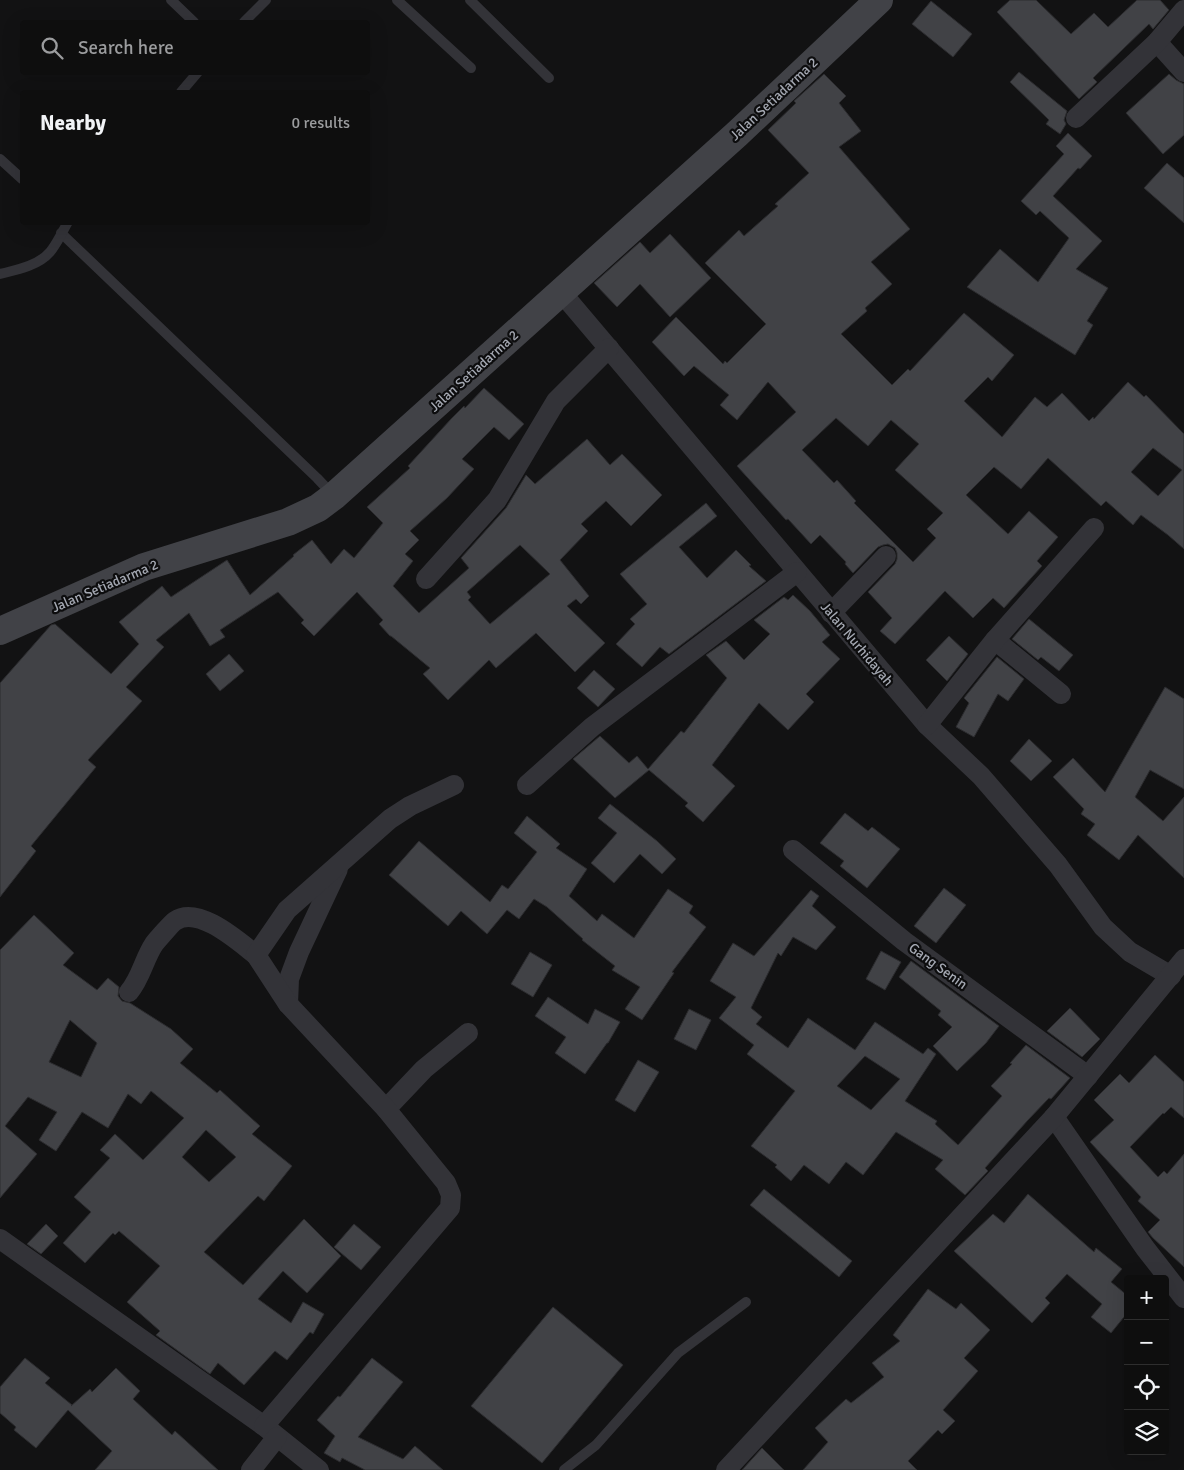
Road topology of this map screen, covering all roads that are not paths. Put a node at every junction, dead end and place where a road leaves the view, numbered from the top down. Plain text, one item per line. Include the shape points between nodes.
1 (171, 0) edge
2 (266, 0) edge
3 (396, 0) edge
4 (470, 0) edge
5 (879, 0) edge
6 (1184, 10) edge
7 (192, 20) edge
8 (246, 20) edge
9 (1157, 42) junction
10 (471, 68) dead end
11 (1184, 72) edge
12 (195, 75) edge
13 (549, 78) dead end
14 (183, 90) edge
15 (1076, 118) dead end
16 (0, 160) edge
17 (20, 177) edge
18 (66, 225) edge
19 (61, 233) junction
20 (0, 274) edge
21 (561, 292) junction
22 (609, 348) junction
23 (334, 496) junction
24 (1094, 528) dead end
25 (886, 556) dead end
26 (797, 572) junction
27 (426, 579) dead end
28 (831, 613) junction
29 (0, 632) edge
30 (996, 640) junction
31 (1061, 694) dead end
32 (927, 725) junction
33 (454, 785) dead end
34 (526, 785) dead end
35 (793, 850) dead end
36 (341, 862) junction
37 (256, 954) junction
38 (1184, 959) edge
39 (1171, 976) junction
40 (130, 992) dead end
41 (288, 1004) junction
42 (468, 1033) dead end
43 (1088, 1076) junction
44 (386, 1109) junction
45 (1054, 1117) junction
46 (0, 1239) edge
47 (1184, 1298) edge
48 (746, 1302) dead end
49 (270, 1431) junction
50 (251, 1470) edge
51 (319, 1470) edge
52 (564, 1470) edge
53 (726, 1470) edge

1 - 7 lane
2 - 8 lane
3 - 10 lane
4 - 13 lane
5 - 21 main road, Jalan Setiadarma 2 via 737,134
6 - 9 street
9 - 11 street
9 - 15 street
12 - 14 lane
16 - 17 lane
18 - 19 lane
19 - 20 lane via 42,260
19 - 23 lane
21 - 22 street, Jalan Nurhidayah
21 - 23 main road, Jalan Setiadarma 2
22 - 26 street, Jalan Nurhidayah
22 - 27 street via 556,401 497,500
23 - 29 main road, Jalan Setiadarma 2 via 318,508 288,522 144,567
24 - 30 street
25 - 28 street
26 - 28 street, Jalan Nurhidayah
26 - 34 street via 592,727
28 - 32 street, Jalan Nurhidayah
30 - 31 street
30 - 32 street
32 - 39 street, Jalan Nurhidayah via 981,776 1058,865 1103,927 1130,952
33 - 36 street via 390,819
35 - 43 street, Gang Senin via 904,941
36 - 37 street via 287,910
36 - 41 street via 299,952 289,979
37 - 40 street via 219,927 199,917 175,921 154,944
37 - 41 street
38 - 39 street
39 - 43 street
41 - 44 street
42 - 44 street via 424,1069
43 - 45 street
44 - 49 street via 446,1183 451,1195 450,1208
45 - 47 street via 1145,1248
45 - 53 street
46 - 49 street
48 - 52 lane via 678,1353 596,1445
49 - 50 street
49 - 51 street

